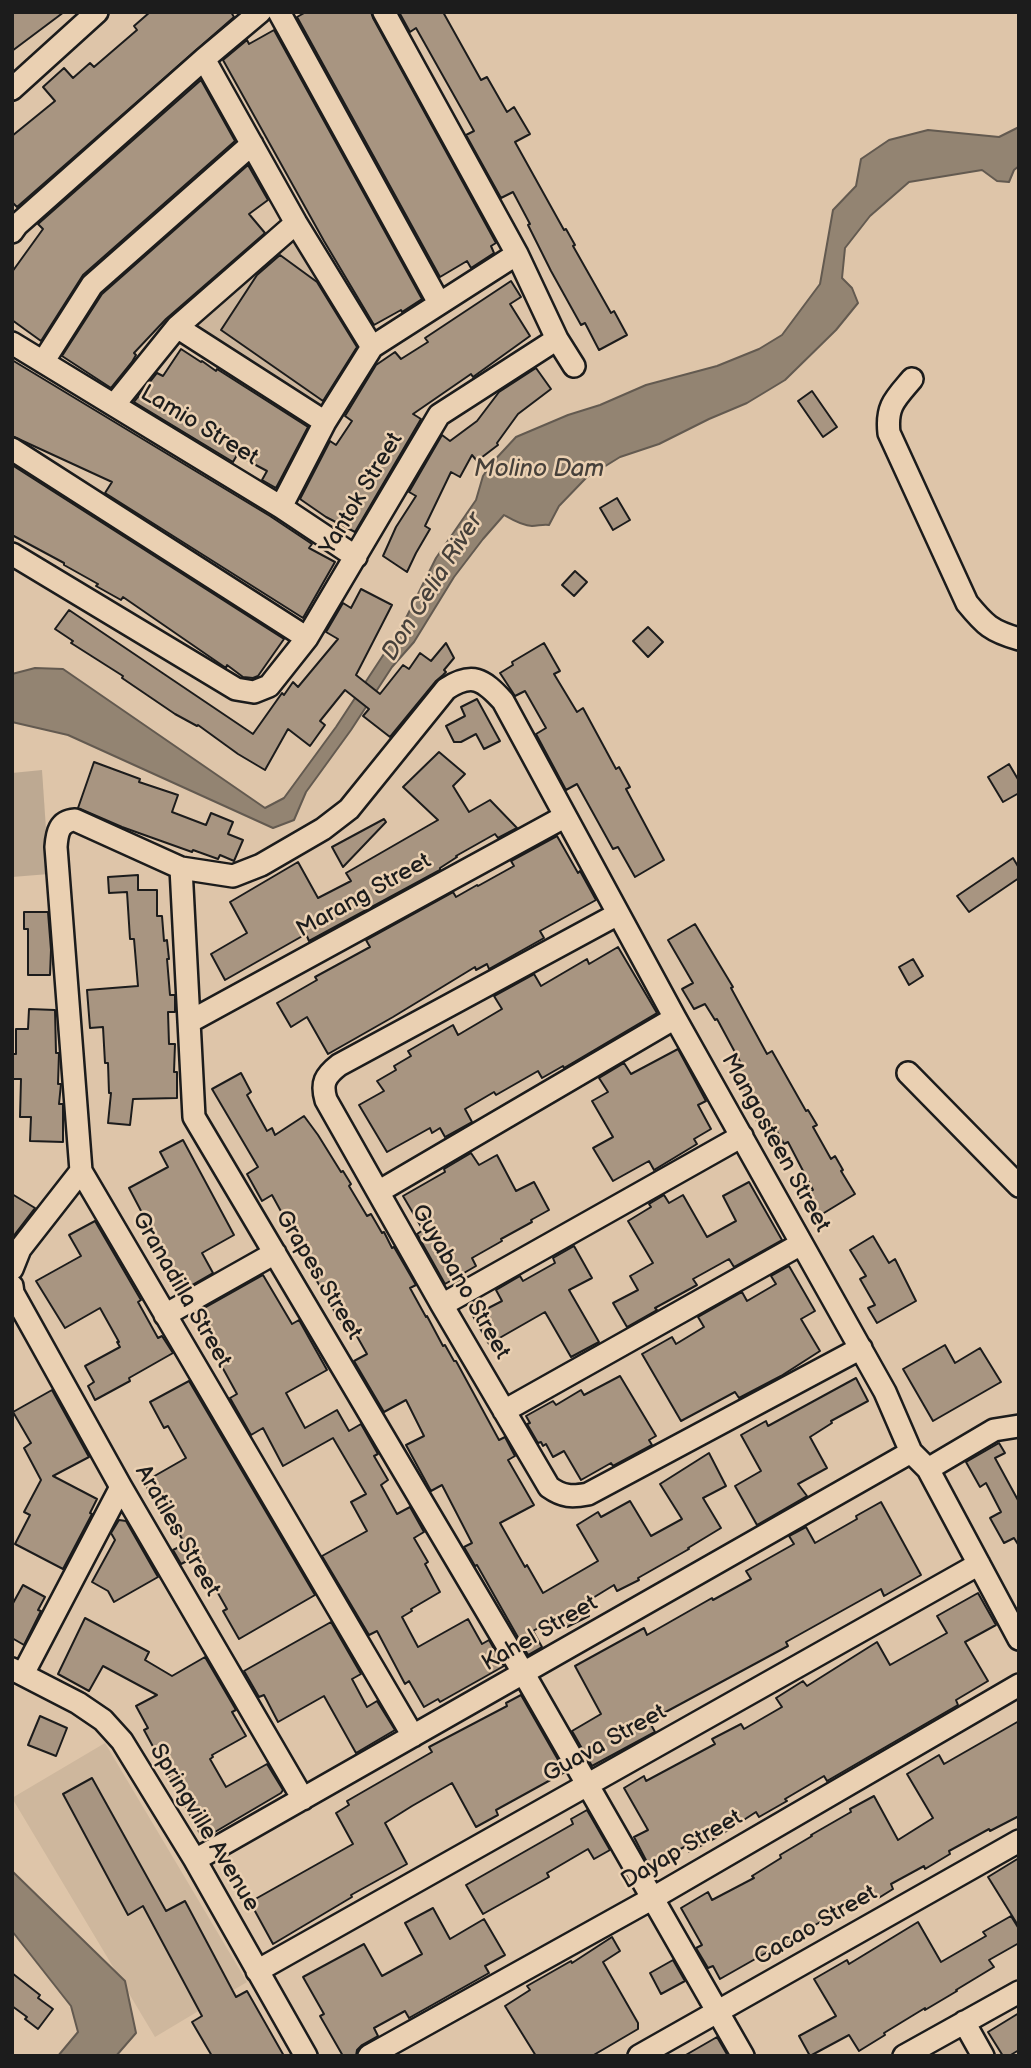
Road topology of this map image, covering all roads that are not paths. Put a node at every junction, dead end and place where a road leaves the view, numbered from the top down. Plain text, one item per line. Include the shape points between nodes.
1 (97, 12) edge
2 (260, 12) edge
3 (279, 12) edge
4 (384, 12) edge
5 (204, 59) junction
6 (12, 89) edge
7 (252, 144) junction
8 (296, 223) junction
9 (14, 226) edge
10 (517, 254) junction
11 (439, 303) junction
12 (177, 327) junction
13 (557, 339) junction
14 (12, 342) edge
15 (372, 347) junction
16 (43, 362) junction
17 (574, 366) dead end
18 (912, 379) dead end
19 (114, 405) junction
20 (325, 422) junction
21 (12, 449) edge
22 (281, 507) junction
23 (12, 554) edge
24 (356, 556) junction
25 (307, 638) junction
26 (1019, 639) edge
27 (564, 817) junction
28 (181, 868) junction
29 (618, 914) junction
30 (675, 1018) junction
31 (190, 1022) junction
32 (908, 1073) dead end
33 (742, 1136) junction
34 (81, 1171) junction
35 (1019, 1186) edge
36 (378, 1192) junction
37 (801, 1244) junction
38 (275, 1253) junction
39 (12, 1269) edge
40 (12, 1286) edge
41 (442, 1305) junction
42 (165, 1315) junction
43 (861, 1349) junction
44 (505, 1411) junction
45 (1019, 1426) edge
46 (911, 1452) junction
47 (928, 1469) junction
48 (121, 1487) junction
49 (979, 1564) junction
50 (1019, 1639) edge
51 (17, 1672) edge
52 (524, 1674) junction
53 (1019, 1685) edge
54 (413, 1736) junction
55 (587, 1784) junction
56 (303, 1799) junction
57 (1019, 1841) edge
58 (195, 1860) junction
59 (653, 1898) junction
60 (257, 1971) junction
61 (1019, 1992) edge
62 (717, 2012) junction
63 (964, 2022) junction
64 (306, 2056) edge
65 (369, 2056) edge
66 (639, 2056) edge
67 (743, 2056) edge
68 (904, 2056) edge
69 (982, 2056) edge

1 - 6 street
2 - 5 street
3 - 11 street
4 - 10 street
5 - 7 street
5 - 9 street
7 - 8 street
7 - 16 street via 92,285
8 - 12 street
8 - 15 street
10 - 11 street
10 - 13 street
11 - 15 street
12 - 19 street
12 - 20 street
13 - 17 street
13 - 24 street, Yantok Street via 439,415
14 - 16 street, Lamio Street
15 - 20 street
16 - 19 street, Lamio Street
18 - 26 street via 891,405 889,433 967,603 986,625
19 - 22 street, Lamio Street
20 - 22 street
21 - 25 street
22 - 24 street, Lamio Street
23 - 25 street, Yantok Street via 236,689 254,692 270,686
24 - 25 street, Yantok Street
27 - 28 street, Mangosteen Street via 503,701 476,679 459,681 446,689 349,809 323,829 233,876
27 - 29 street, Mangosteen Street
27 - 31 street, Marang Street
28 - 31 street, Grapes Street
28 - 34 street, Granadilla Street via 75,820 62,824 57,834
29 - 30 street, Mangosteen Street
29 - 36 street, Guyabano Street via 339,1065 324,1080 326,1100
30 - 33 street, Mangosteen Street
30 - 36 street
31 - 38 street, Grapes Street via 194,1117
32 - 35 street
33 - 37 street, Mangosteen Street
33 - 41 street
34 - 39 street via 20,1249
34 - 42 street, Granadilla Street
36 - 41 street, Guyabano Street
37 - 43 street, Mangosteen Street
37 - 44 street
38 - 42 street
38 - 52 street, Grapes Street
40 - 48 street, Aratiles Street
41 - 44 street, Guyabano Street
42 - 54 street, Granadilla Street
43 - 44 street, Guyabano Street via 588,1494 569,1497 549,1487
43 - 46 street, Mangosteen Street
45 - 47 street via 994,1430
46 - 47 street, Mangosteen Street
46 - 52 street, Kahel Street
47 - 49 street, Mangosteen Street
48 - 51 street
48 - 56 street, Aratiles Street
49 - 50 street, Mangosteen Street
49 - 55 street, Guava Street
51 - 58 street, Springville Avenue via 103,1720 122,1741
52 - 54 street, Kahel Street
52 - 55 street, Grapes Street
53 - 59 street, Dayap Street
54 - 56 street, Kahel Street
55 - 59 street, Grapes Street
55 - 60 street, Guava Street
56 - 58 street, Kahel Street
57 - 62 street, Cacao Street
58 - 60 street, Springville Avenue
59 - 62 street, Grapes Street
59 - 65 street, Dayap Street
60 - 64 street, Springville Avenue
61 - 63 street
62 - 66 street, Cacao Street
62 - 67 street, Grapes Street
63 - 68 street
63 - 69 street

